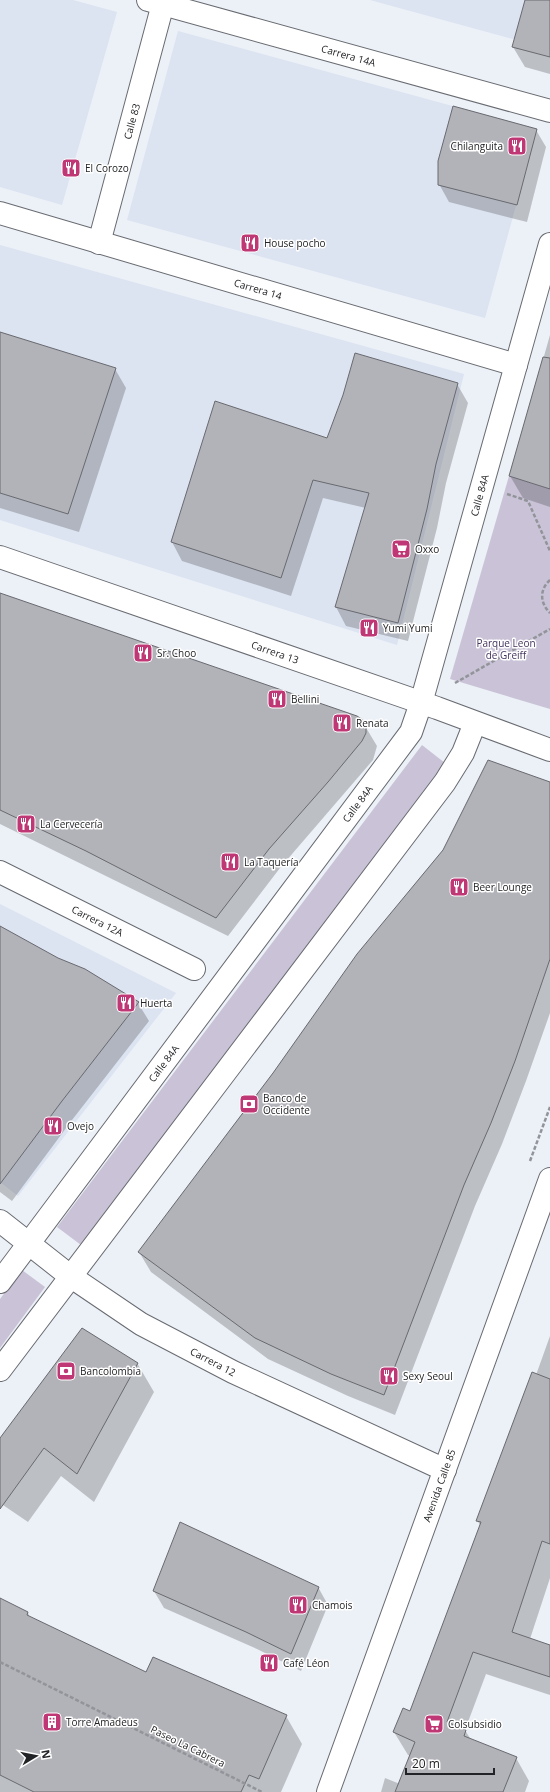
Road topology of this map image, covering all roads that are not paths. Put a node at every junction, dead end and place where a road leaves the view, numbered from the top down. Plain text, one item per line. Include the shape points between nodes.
1 (158, 1) edge
2 (550, 111) edge
3 (0, 213) edge
4 (99, 243) junction
5 (550, 244) edge
6 (516, 365) junction
7 (0, 557) edge
8 (421, 703) junction
9 (475, 723) junction
10 (550, 750) edge
11 (0, 872) edge
12 (194, 970) dead end
13 (550, 1179) edge
14 (0, 1221) edge
15 (29, 1243) junction
16 (70, 1276) junction
17 (0, 1282) edge
18 (0, 1370) edge
19 (445, 1470) junction
20 (328, 1792) edge

1 - 2 street, Carrera 14A
1 - 4 street, Calle 83
3 - 4 street, Carrera 14
4 - 6 street, Carrera 14
5 - 6 street, Calle 84A
6 - 8 street, Calle 84A
7 - 8 street, Carrera 13
8 - 9 street, Carrera 13
8 - 15 street, Calle 84A via 405,742
9 - 10 street, Carrera 13
9 - 16 street via 463,753 445,782
11 - 12 street, Carrera 12A
13 - 19 street, Avenida Calle 85
14 - 15 street, Carrera 12
15 - 16 street, Carrera 12
15 - 17 street, Calle 84A
16 - 18 street
16 - 19 street, Carrera 12 via 141,1324 233,1372
19 - 20 street, Avenida Calle 85

